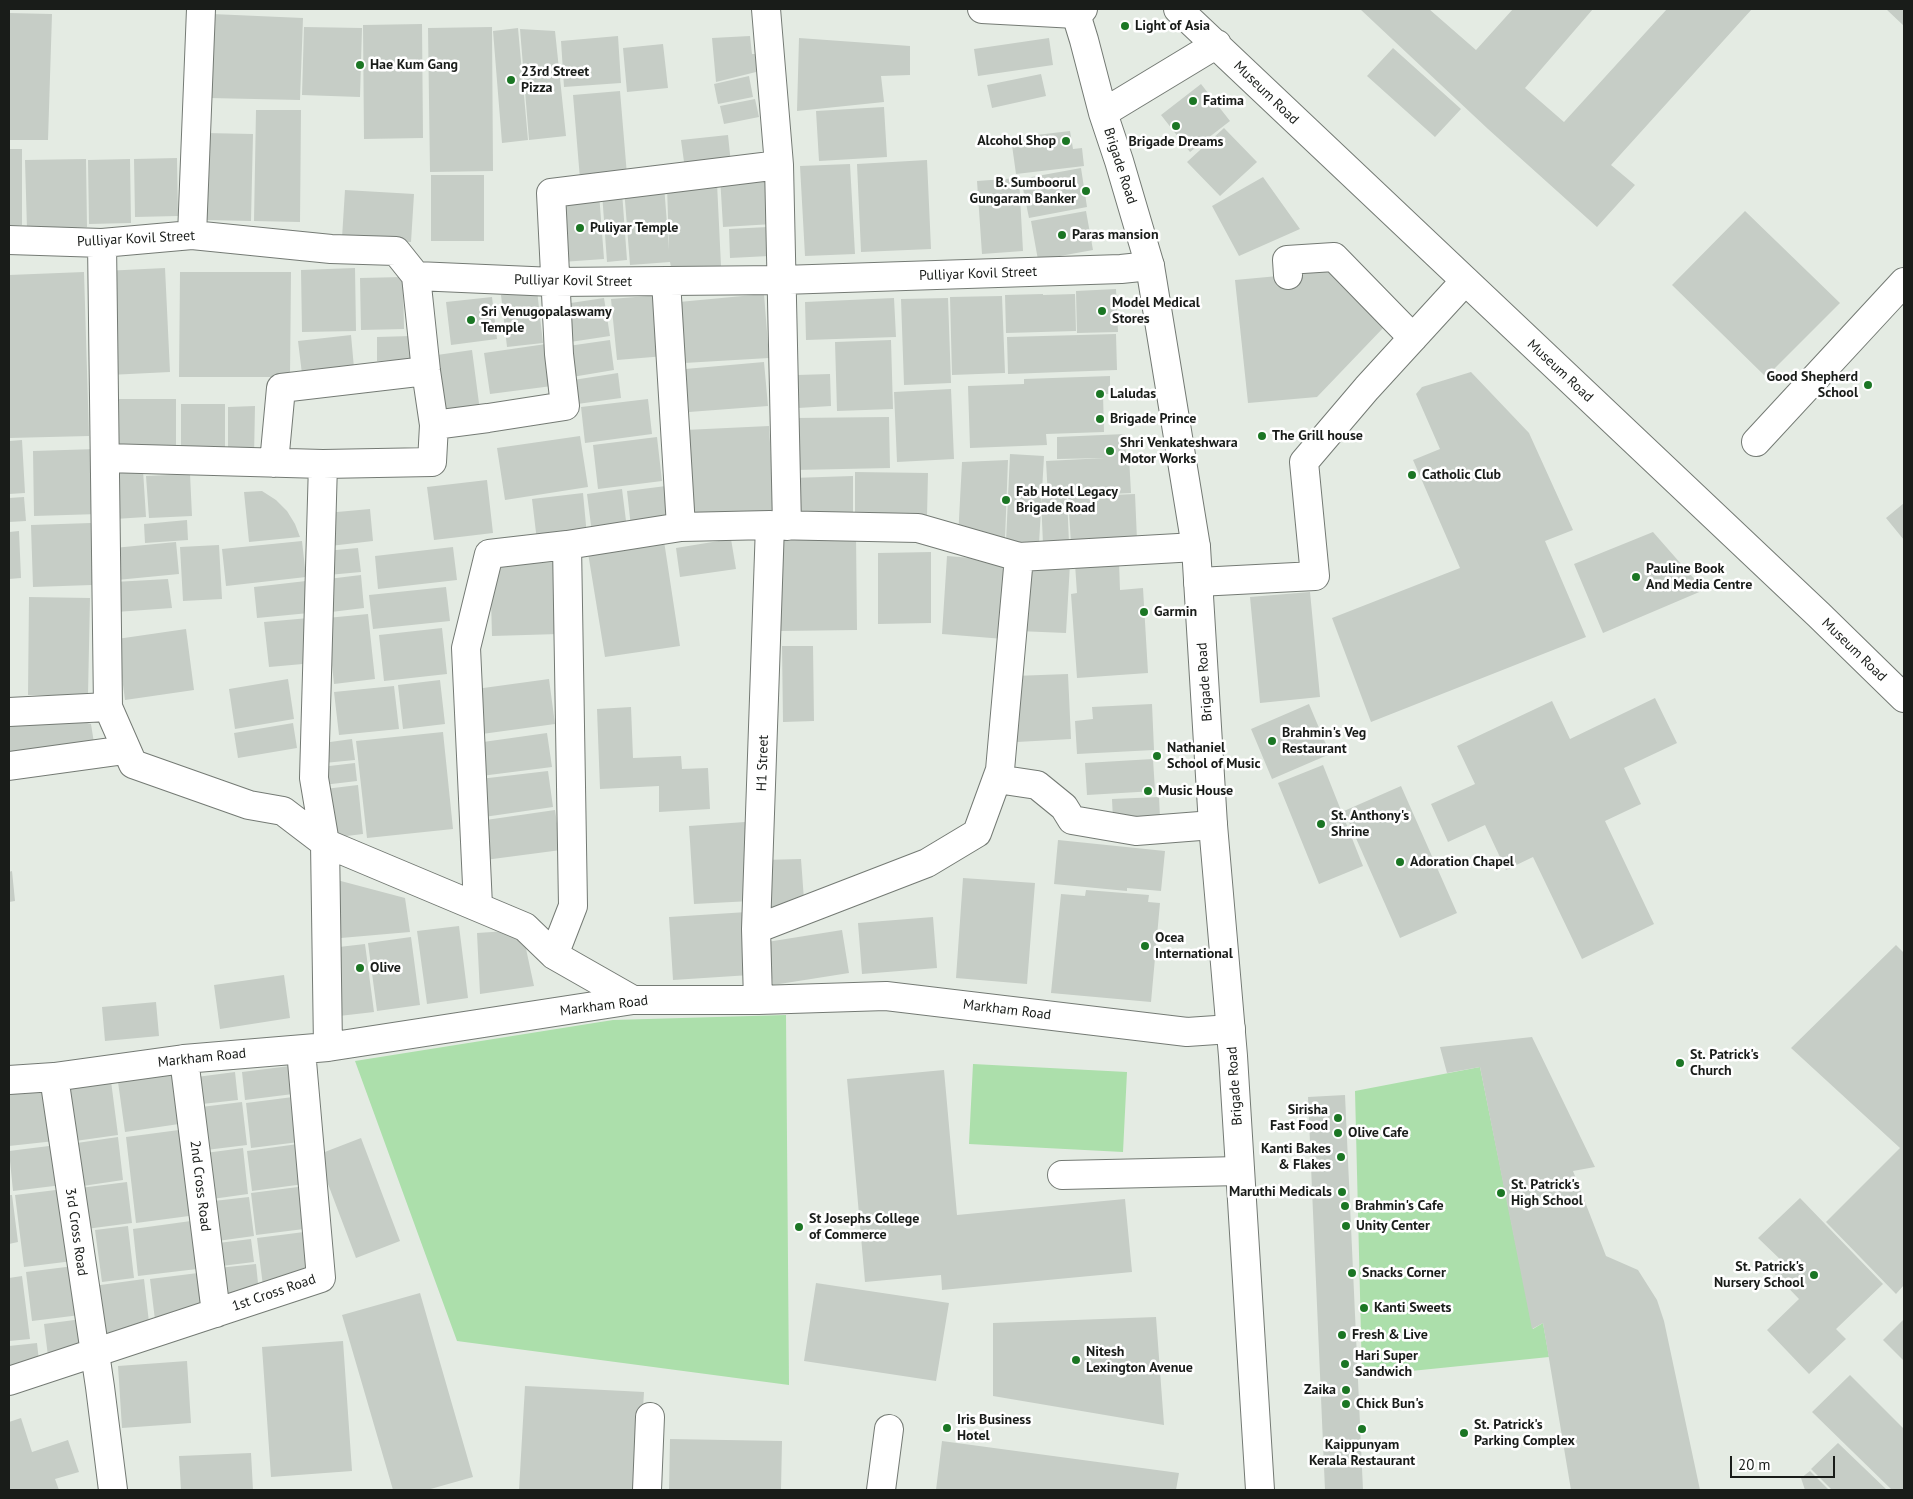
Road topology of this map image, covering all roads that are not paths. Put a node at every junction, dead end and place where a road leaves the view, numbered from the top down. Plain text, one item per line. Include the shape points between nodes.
1 (201, 9) edge
2 (766, 9) edge
3 (982, 9) edge
4 (1178, 9) edge
5 (1077, 11) edge
6 (1217, 44) junction
7 (1103, 113) junction
8 (779, 165) junction
9 (192, 235) junction
10 (9, 240) edge
11 (102, 243) junction
12 (1150, 266) junction
13 (1288, 275) dead end
14 (416, 276) junction
15 (782, 280) junction
16 (1465, 281) junction
17 (554, 282) junction
18 (666, 282) junction
19 (1904, 282) edge
20 (1413, 338) junction
21 (426, 371) junction
22 (434, 425) junction
23 (1756, 442) dead end
24 (105, 458) junction
25 (274, 463) junction
26 (323, 464) junction
27 (779, 526) junction
28 (681, 527) junction
29 (567, 545) junction
30 (1196, 548) junction
31 (1019, 557) junction
32 (1198, 582) junction
33 (1904, 698) edge
34 (108, 707) junction
35 (9, 712) edge
36 (125, 750) junction
37 (9, 766) edge
38 (997, 779) junction
39 (1213, 825) junction
40 (325, 843) junction
41 (478, 906) junction
42 (756, 928) junction
43 (554, 955) junction
44 (633, 1000) junction
45 (758, 1000) junction
46 (1231, 1029) junction
47 (328, 1047) junction
48 (301, 1050) junction
49 (184, 1059) junction
50 (54, 1077) junction
51 (9, 1080) edge
52 (1240, 1171) junction
53 (1062, 1175) dead end
54 (216, 1313) junction
55 (94, 1353) junction
56 (9, 1380) edge
57 (650, 1417) dead end
58 (889, 1429) dead end
59 (113, 1490) edge
60 (647, 1490) edge
61 (881, 1490) edge
62 (1260, 1490) edge

1 - 9 street
2 - 8 street, H1 Street
3 - 5 street
4 - 6 street
5 - 7 street, Brigade Road
6 - 7 street
6 - 16 street, Museum Road
7 - 12 street, Brigade Road
8 - 15 street, H1 Street
8 - 17 street via 551,193
9 - 11 street, Pulliyar Kovil Street
9 - 14 street, Pulliyar Kovil Street via 331,249 396,251
10 - 11 street, Pulliyar Kovil Street
11 - 24 street
12 - 15 street, Pulliyar Kovil Street via 1121,270
12 - 30 street, Brigade Road
13 - 20 street via 1287,260 1334,257
14 - 17 street, Pulliyar Kovil Street
14 - 21 street
15 - 18 street, Pulliyar Kovil Street
15 - 27 street, H1 Street
16 - 20 street
16 - 33 street, Museum Road
17 - 18 street, Pulliyar Kovil Street
17 - 22 street via 565,406
18 - 28 street
19 - 23 street
20 - 32 street via 1304,462 1315,576
21 - 22 street
21 - 25 street via 281,388
22 - 26 street via 432,462
24 - 25 street
24 - 34 street
25 - 26 street
26 - 40 street via 314,778
27 - 28 street
27 - 31 street via 918,528
27 - 42 street, H1 Street
28 - 29 street
29 - 41 street via 490,554 466,648
29 - 43 street via 573,906
30 - 31 street
30 - 32 street, Brigade Road
31 - 38 street
32 - 39 street, Brigade Road
34 - 35 street
34 - 36 street
36 - 37 street
36 - 40 street via 133,764 249,805 283,810
38 - 39 street via 1037,784 1064,807 1072,820 1136,831
38 - 42 street via 977,833 927,863
39 - 46 street, Brigade Road
40 - 41 street
40 - 47 street
41 - 43 street via 525,927
42 - 45 street, H1 Street
43 - 44 street
44 - 45 street, Markham Road
44 - 47 street, Markham Road
45 - 46 street, Markham Road via 886,996 1187,1032
46 - 52 street, Brigade Road
47 - 48 street, Markham Road
48 - 49 street, Markham Road
48 - 54 street, 1st Cross Road via 321,1278
49 - 50 street, Markham Road
49 - 54 street, 2nd Cross Road
50 - 51 street, Markham Road
50 - 55 street, 3rd Cross Road
52 - 53 street
52 - 62 street, Brigade Road
54 - 55 street, 1st Cross Road
55 - 56 street, 1st Cross Road
55 - 59 street, 3rd Cross Road
57 - 60 street
58 - 61 street

